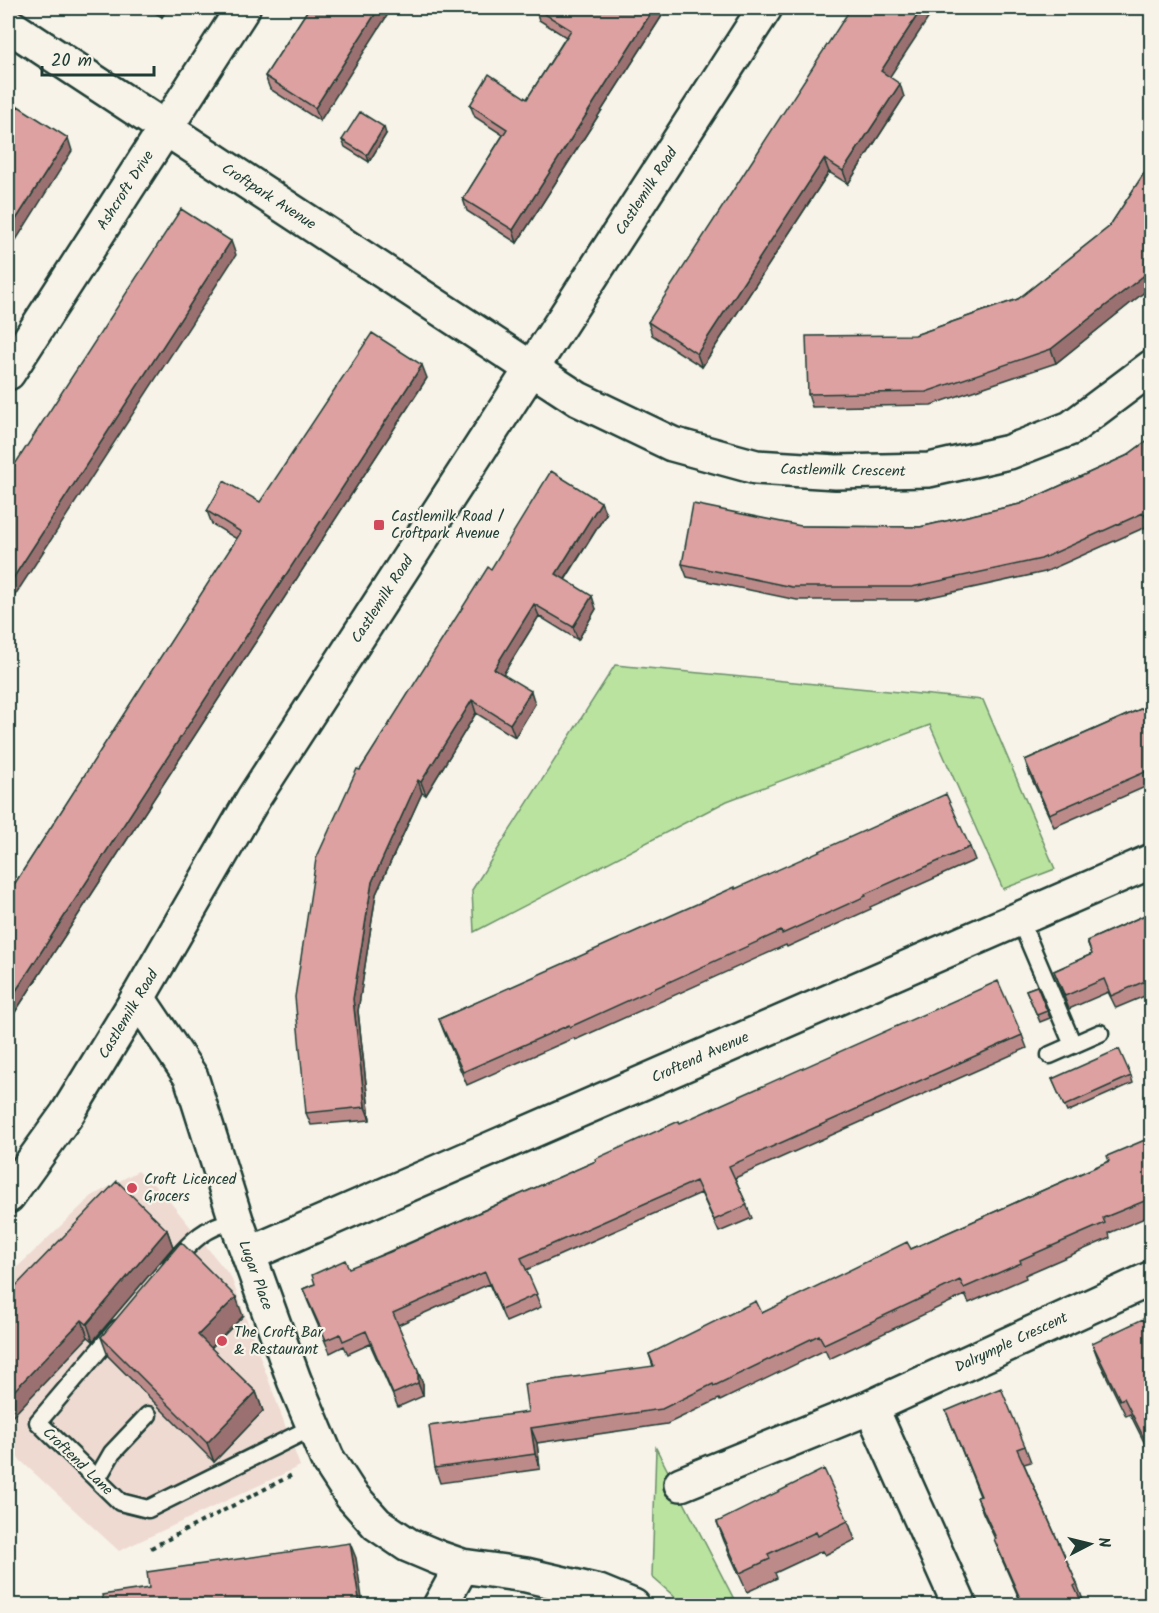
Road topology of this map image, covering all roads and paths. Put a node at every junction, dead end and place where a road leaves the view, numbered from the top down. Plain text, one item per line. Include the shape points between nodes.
1 (243, 8) edge
2 (765, 8) edge
3 (8, 25) edge
4 (165, 127) junction
5 (1152, 367) edge
6 (531, 368) junction
7 (8, 373) edge
8 (1152, 861) edge
9 (1019, 918) junction
10 (138, 998) junction
11 (1100, 1033) dead end
12 (1074, 1045) junction
13 (1050, 1055) dead end
14 (8, 1196) edge
15 (236, 1220) junction
16 (249, 1254) junction
17 (161, 1277) edge
18 (1152, 1278) edge
19 (130, 1313) edge
20 (871, 1407) junction
21 (148, 1415) dead end
22 (313, 1427) junction
23 (327, 1458) junction
24 (97, 1479) junction
25 (681, 1484) dead end
26 (151, 1548) dead end
27 (462, 1566) junction
28 (440, 1605) edge
29 (633, 1605) edge
30 (960, 1605) edge

1 - 4 street, Ashcroft Drive
2 - 6 street, Castlemilk Road
3 - 4 street, Croftpark Avenue
4 - 6 street, Croftpark Avenue
4 - 7 street, Ashcroft Drive
5 - 6 street, Castlemilk Crescent via 1071,428 1009,452 929,470 836,472 756,467 672,444 578,399
6 - 10 street, Castlemilk Road via 253,800
8 - 9 street, Croftend Avenue
9 - 12 lane
9 - 16 street, Croftend Avenue
10 - 14 street, Castlemilk Road via 67,1114
10 - 15 street, Lugar Place via 191,1077
11 - 12 lane
12 - 13 lane
15 - 16 street, Lugar Place
15 - 17 lane via 219,1224 192,1241
16 - 22 street, Lugar Place
18 - 20 street, Dalrymple Crescent
19 - 24 lane, Croftend Lane via 38,1422
20 - 25 street, Dalrymple Crescent
20 - 30 street
21 - 24 lane via 112,1453
22 - 23 street, Lugar Place
22 - 24 lane, Croftend Lane via 148,1509 120,1502
23 - 26 path
23 - 27 street, Lugar Place via 351,1495 377,1524 408,1545
27 - 28 street
27 - 29 street, Lugar Place via 526,1575 599,1592

